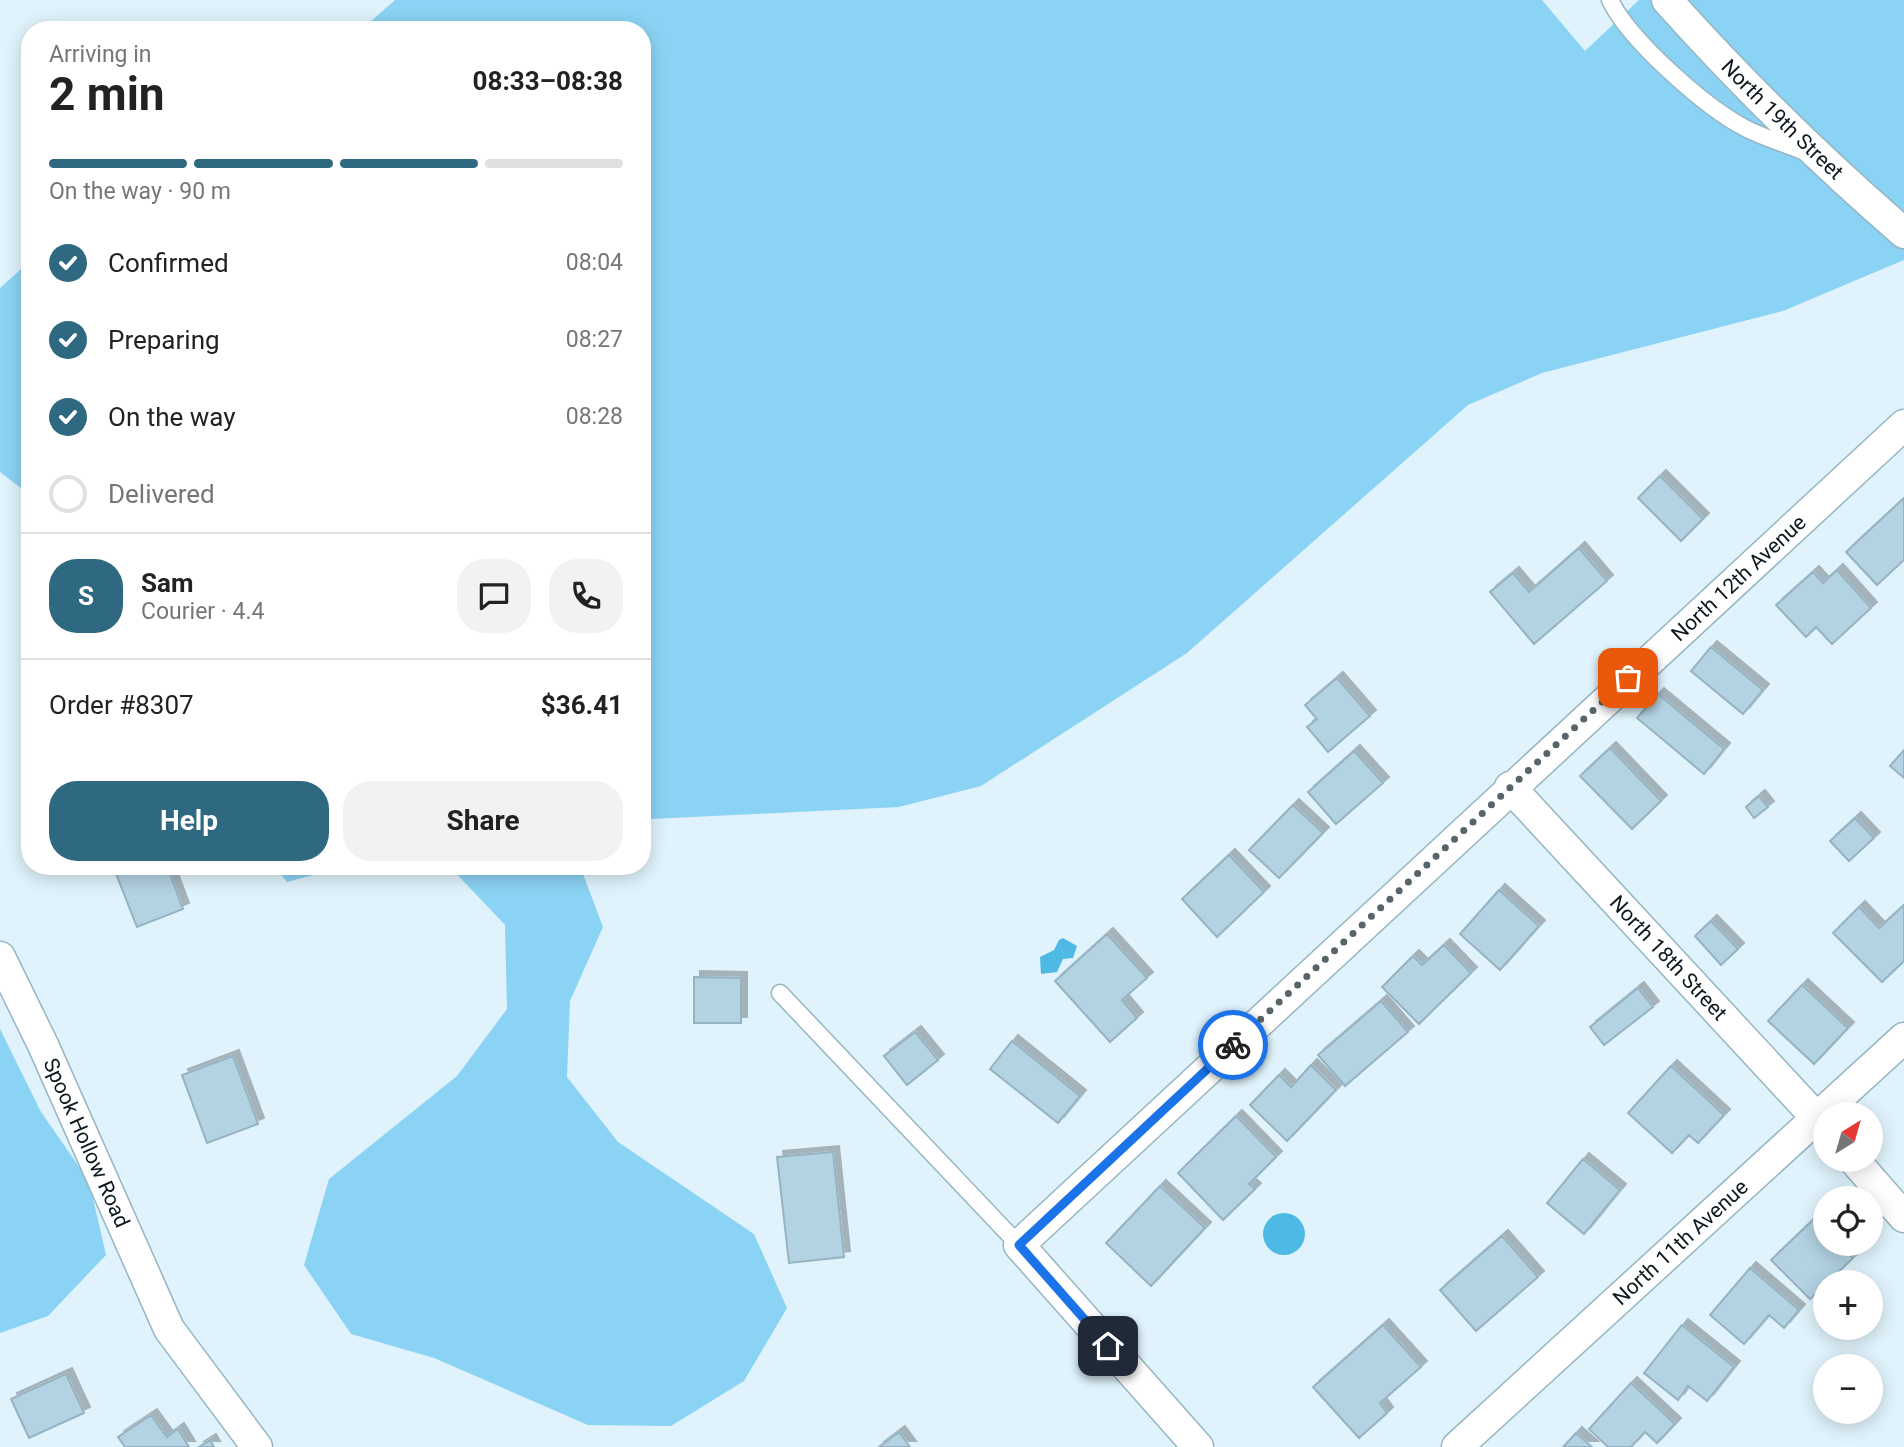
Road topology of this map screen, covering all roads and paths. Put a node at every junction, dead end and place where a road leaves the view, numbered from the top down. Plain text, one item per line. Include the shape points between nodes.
1 (1609, 0) edge
2 (1667, 0) edge
3 (1822, 159) junction
4 (1904, 233) edge
5 (1904, 425) edge
6 (1510, 787) junction
7 (0, 957) edge
8 (780, 993) dead end
9 (1904, 1038) edge
10 (1841, 1102) edge
11 (1813, 1113) edge
12 (1813, 1129) edge
13 (1865, 1172) edge
14 (1904, 1217) edge
15 (1019, 1245) junction
16 (257, 1447) edge
17 (1198, 1447) edge
18 (1457, 1447) edge

1 - 3 lane via 1645,46 1711,104 1744,128
2 - 3 street, North 19th Street via 1731,71
3 - 4 street, North 19th Street
5 - 6 street, North 12th Avenue
6 - 11 street, North 18th Street
6 - 15 street, North 12th Avenue
7 - 16 street, Spook Hollow Road via 169,1329
8 - 15 lane
9 - 10 street, North 11th Avenue
12 - 18 street, North 11th Avenue
13 - 14 street
15 - 17 street

